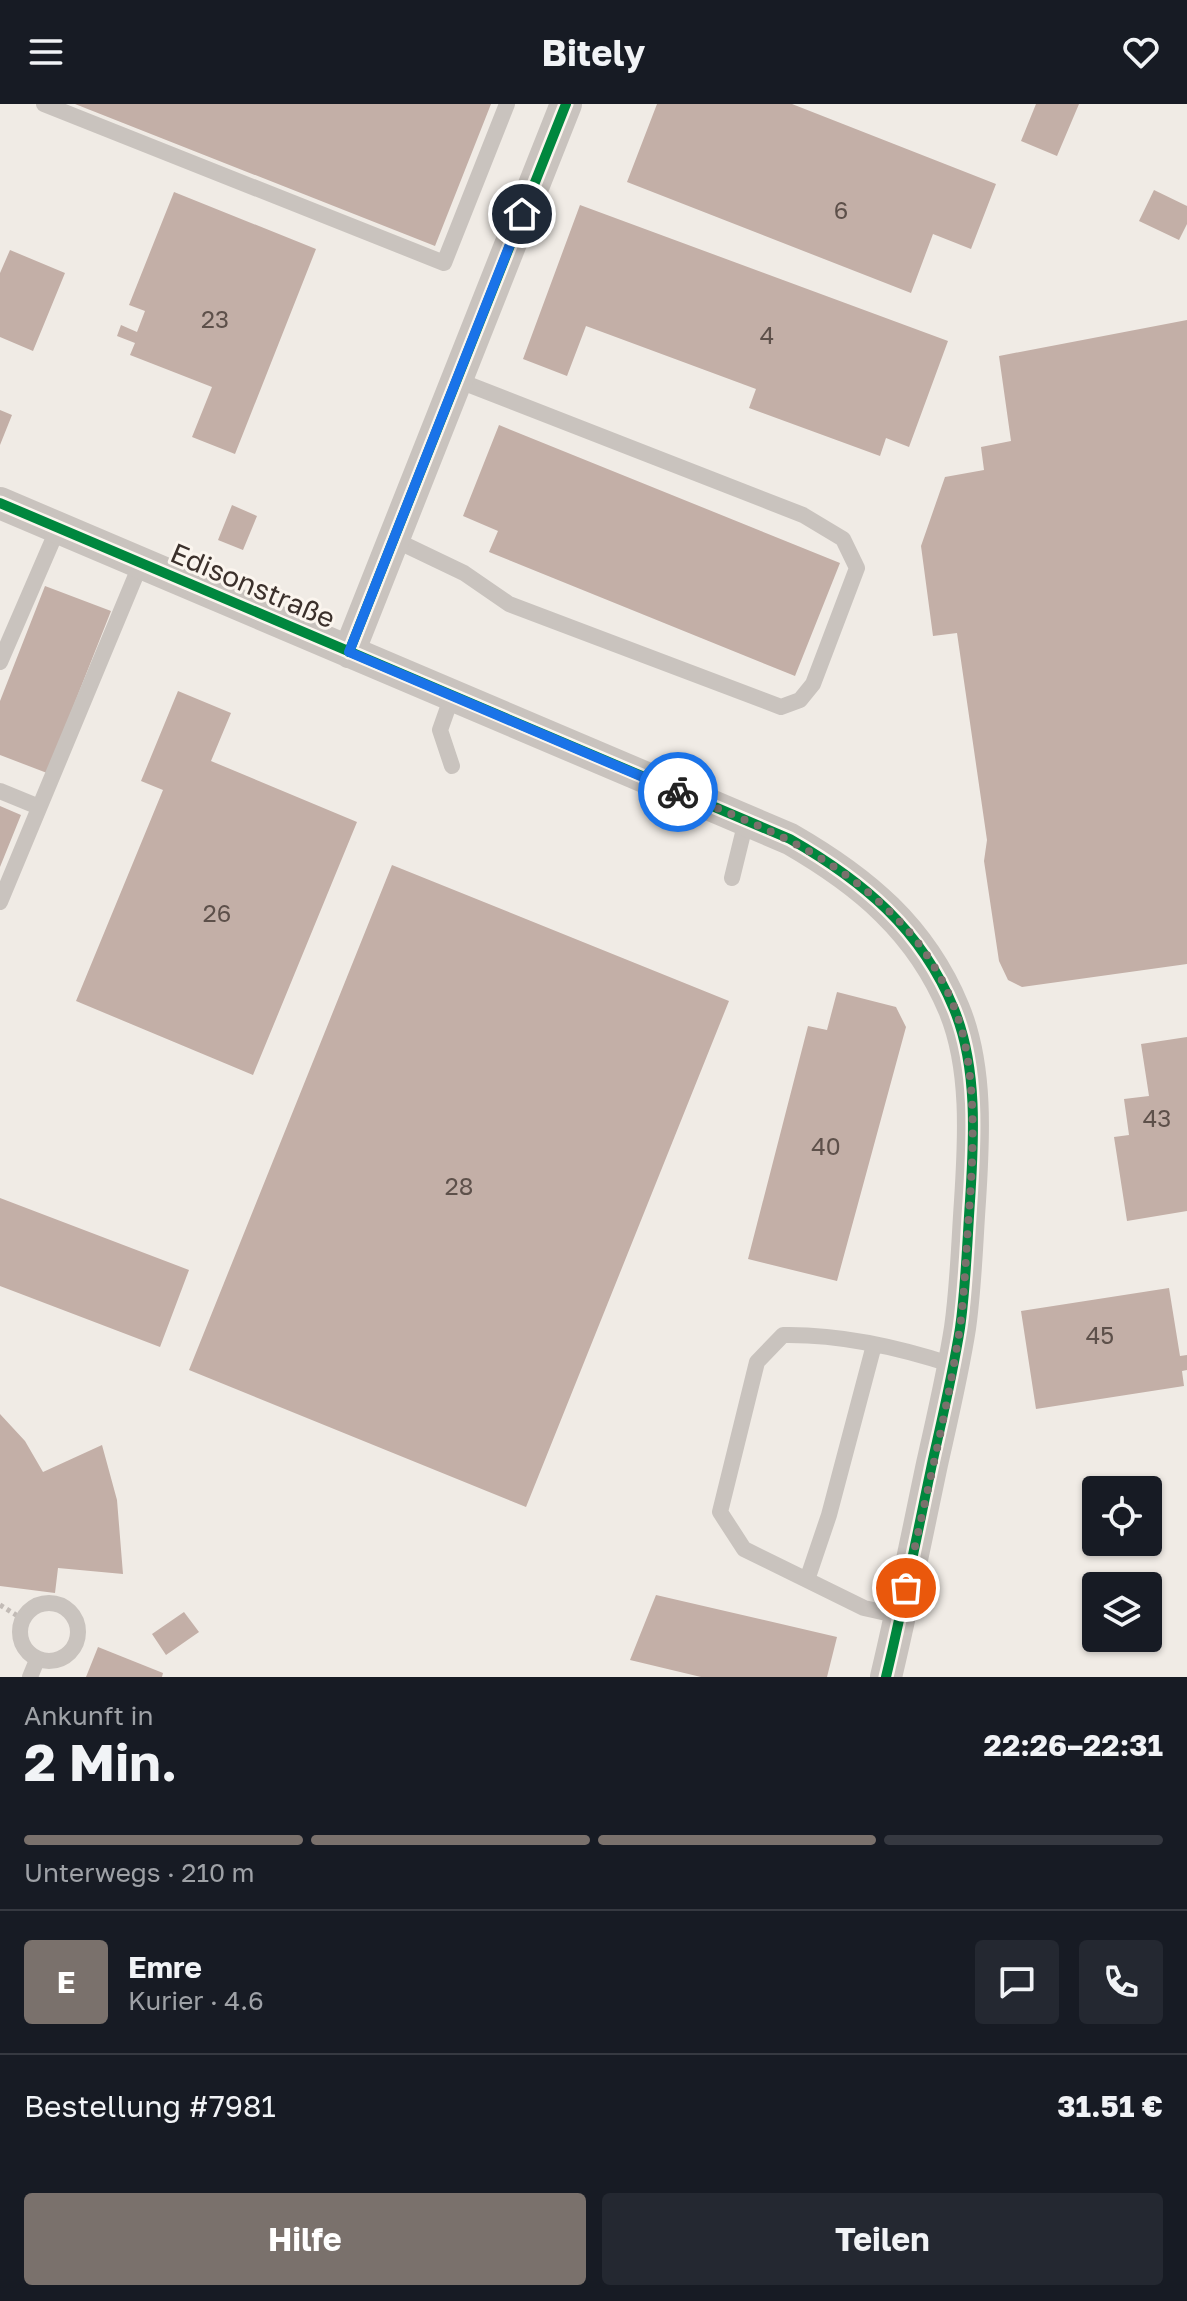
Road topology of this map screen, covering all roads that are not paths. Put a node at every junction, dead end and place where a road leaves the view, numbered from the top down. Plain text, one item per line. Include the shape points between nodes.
1 (44, 104) edge
2 (507, 104) edge
3 (566, 104) edge
4 (457, 380) junction
5 (0, 503) edge
6 (58, 528) junction
7 (393, 539) junction
8 (141, 563) junction
9 (349, 652) junction
10 (0, 662) edge
11 (452, 696) junction
12 (452, 766) dead end
13 (0, 791) edge
14 (39, 807) junction
15 (746, 821) junction
16 (732, 878) dead end
17 (0, 902) edge
18 (874, 1345) junction
19 (953, 1365) junction
20 (807, 1580) junction
21 (900, 1616) junction
22 (37, 1660) junction
23 (30, 1677) edge
24 (886, 1677) edge

1 - 2 lane via 444,263
3 - 4 street
4 - 7 street
4 - 7 lane via 803,515 843,539 857,568 813,684 800,700 781,707 509,604 464,573
5 - 6 street, Edisonstraße
6 - 8 street, Edisonstraße
6 - 10 lane
7 - 9 street
8 - 9 street, Edisonstraße
8 - 14 lane
9 - 11 street, Edisonstraße
11 - 12 lane via 440,730
11 - 15 street, Edisonstraße
13 - 14 lane
14 - 17 lane
15 - 16 lane
15 - 19 street, Edisonstraße via 836,865 870,893 929,958 955,1010 969,1070 973,1156
18 - 19 lane
18 - 20 lane
18 - 20 lane via 819,1334 783,1335 757,1362 720,1512 744,1549
19 - 21 street, Edisonstraße
20 - 21 lane via 864,1608
21 - 24 street, Edisonstraße
22 - 22 lane via 20,1642 21,1618 40,1602 64,1605 78,1624 76,1646 59,1661
22 - 23 lane

